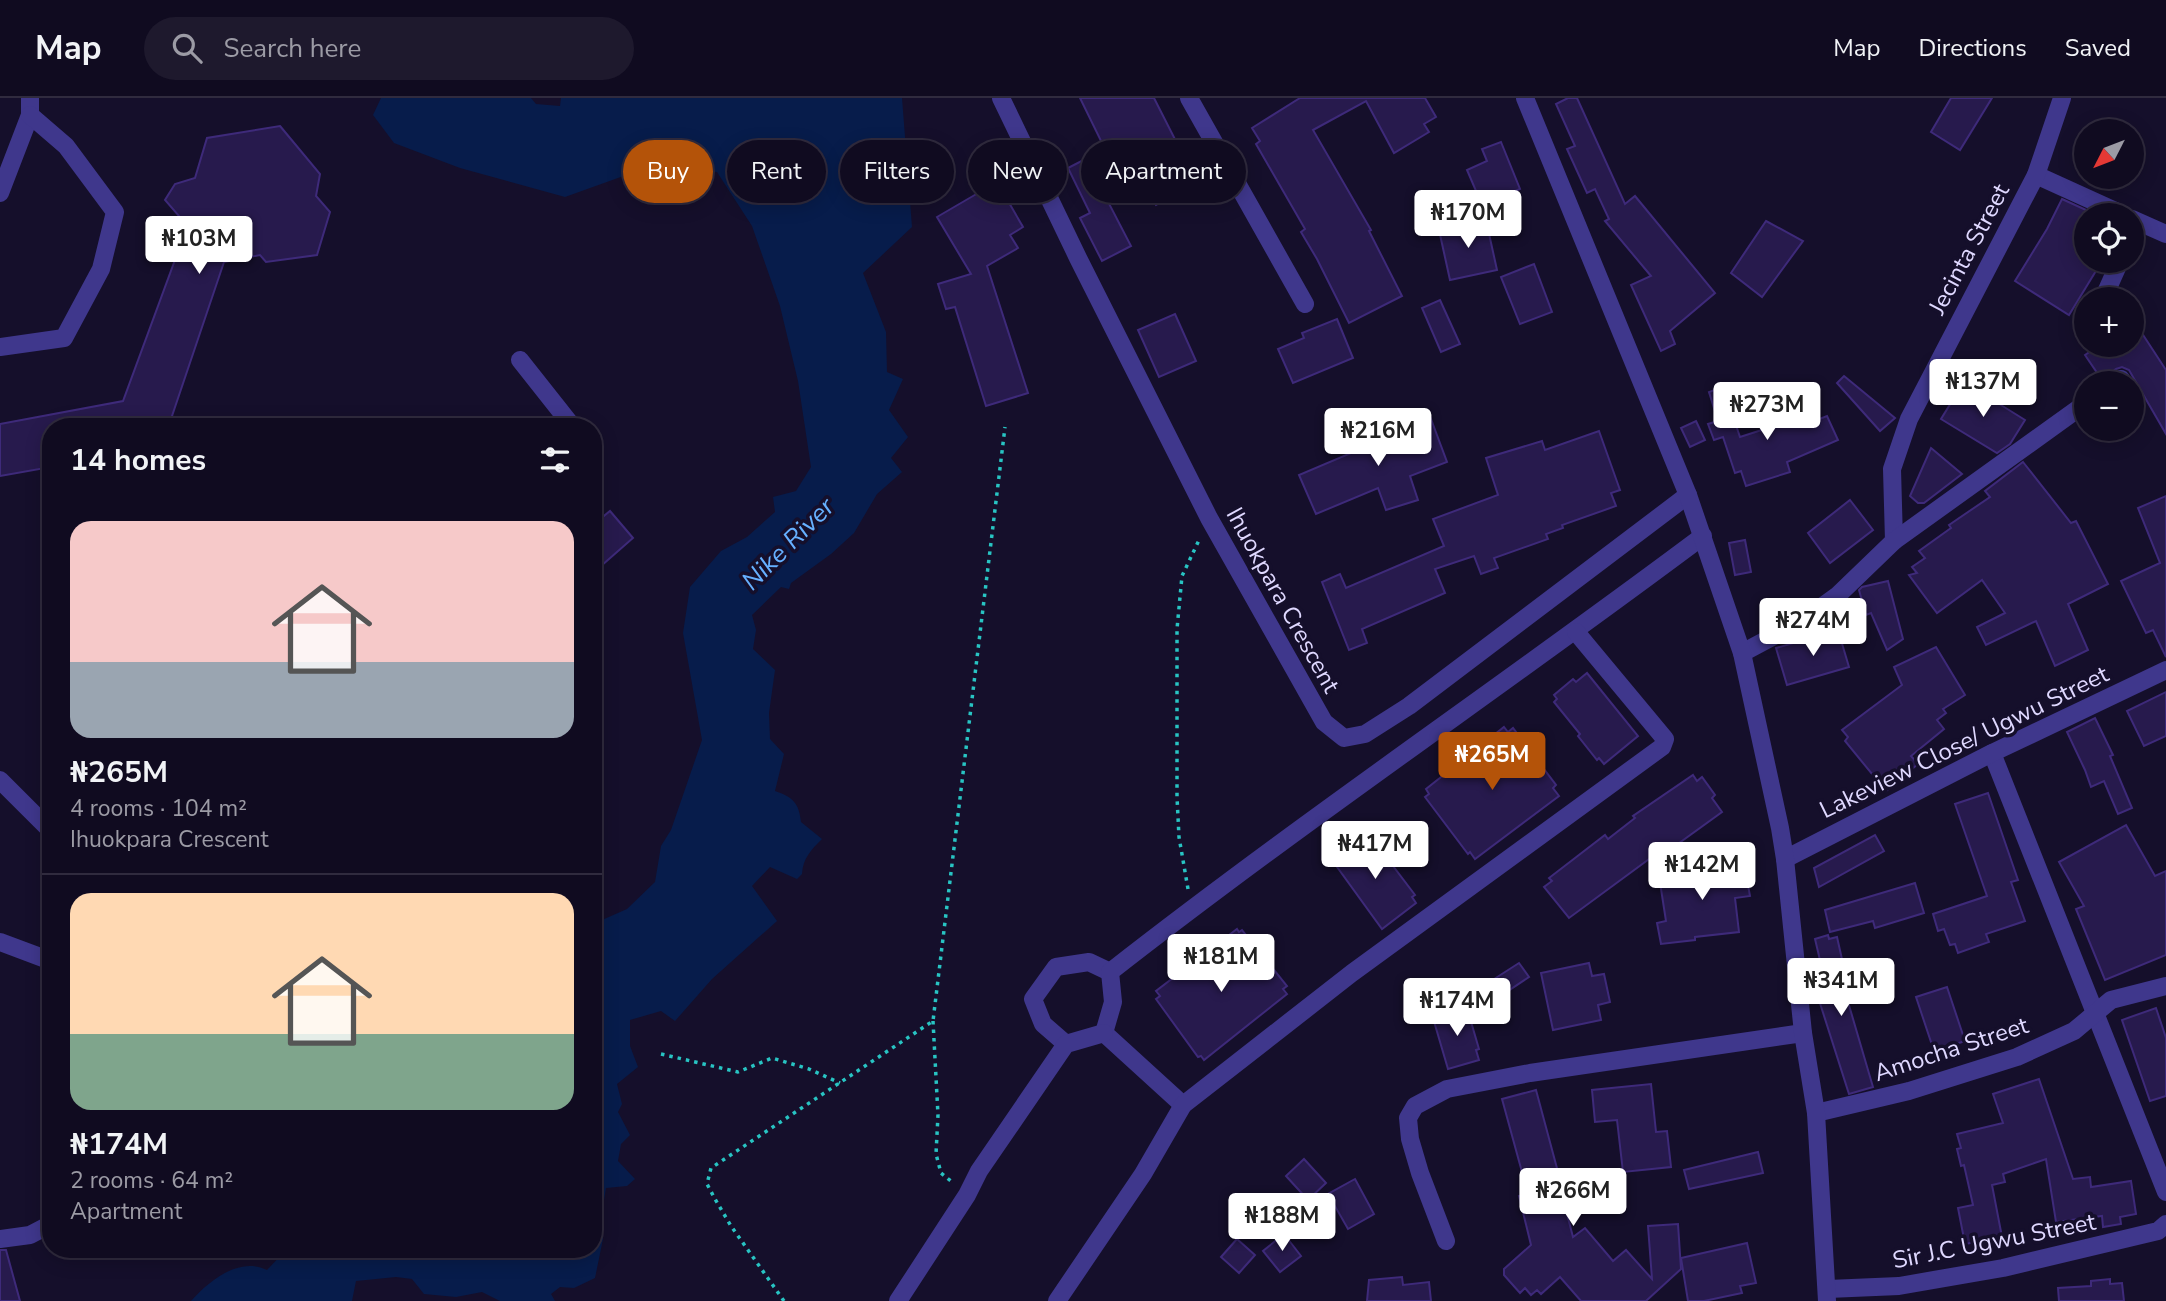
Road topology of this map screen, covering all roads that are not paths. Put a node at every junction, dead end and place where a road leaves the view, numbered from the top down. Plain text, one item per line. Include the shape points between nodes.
1 (1001, 98) edge
2 (1189, 98) edge
3 (1525, 98) edge
4 (2062, 98) edge
5 (30, 107) edge
6 (2036, 175) junction
7 (0, 193) edge
8 (2091, 203) edge
9 (2144, 227) edge
10 (2166, 234) edge
11 (1305, 304) dead end
12 (0, 347) edge
13 (520, 360) dead end
14 (2074, 412) edge
15 (566, 418) edge
16 (1688, 495) junction
17 (1703, 536) junction
18 (1894, 541) junction
19 (1576, 632) junction
20 (1742, 653) junction
21 (2166, 670) edge
22 (1992, 753) junction
23 (0, 780) edge
24 (42, 822) edge
25 (1785, 859) junction
26 (0, 942) edge
27 (42, 958) edge
28 (1110, 972) junction
29 (2166, 986) edge
30 (2094, 1014) junction
31 (1104, 1033) junction
32 (1803, 1033) junction
33 (1066, 1044) junction
34 (1183, 1104) junction
35 (1816, 1113) junction
36 (2166, 1192) edge
37 (2166, 1224) edge
38 (42, 1229) edge
39 (0, 1239) edge
40 (1446, 1241) dead end
41 (1828, 1295) edge
42 (898, 1301) edge
43 (1057, 1301) edge

1 - 16 street, Ihuokpara Crescent via 1209,518 1324,722 1344,738 1365,734 1409,706
2 - 11 street
3 - 16 street
4 - 6 street, Jecinta Street
5 - 7 street
5 - 12 street via 115,212 101,269 64,338
6 - 8 street
6 - 18 street, Jecinta Street via 1909,419 1892,469
9 - 10 street
13 - 15 street
14 - 18 street
16 - 17 street
17 - 19 street
17 - 20 street
18 - 20 street via 1839,595
19 - 28 street
19 - 34 street via 1665,739 1662,747 1352,973
20 - 25 street
21 - 22 street, Lakeview Close/ Ugwu Street
22 - 25 street, Lakeview Close/ Ugwu Street
22 - 30 street
23 - 24 street
25 - 32 street
26 - 27 street
28 - 31 street via 1113,1002
28 - 33 street via 1089,962 1056,967 1033,999 1043,1024
29 - 30 street, Amocha Street via 2111,1000
30 - 35 street, Amocha Street via 2074,1031 2017,1057 1909,1091
30 - 36 street
31 - 33 street
31 - 34 street
32 - 35 street
32 - 40 street via 1530,1073 1447,1089 1415,1106 1408,1118 1410,1139
33 - 42 street
34 - 43 street via 1143,1174
35 - 41 street
37 - 41 street, Sir J.C Ugwu Street via 2158,1231 2003,1268
38 - 39 street

